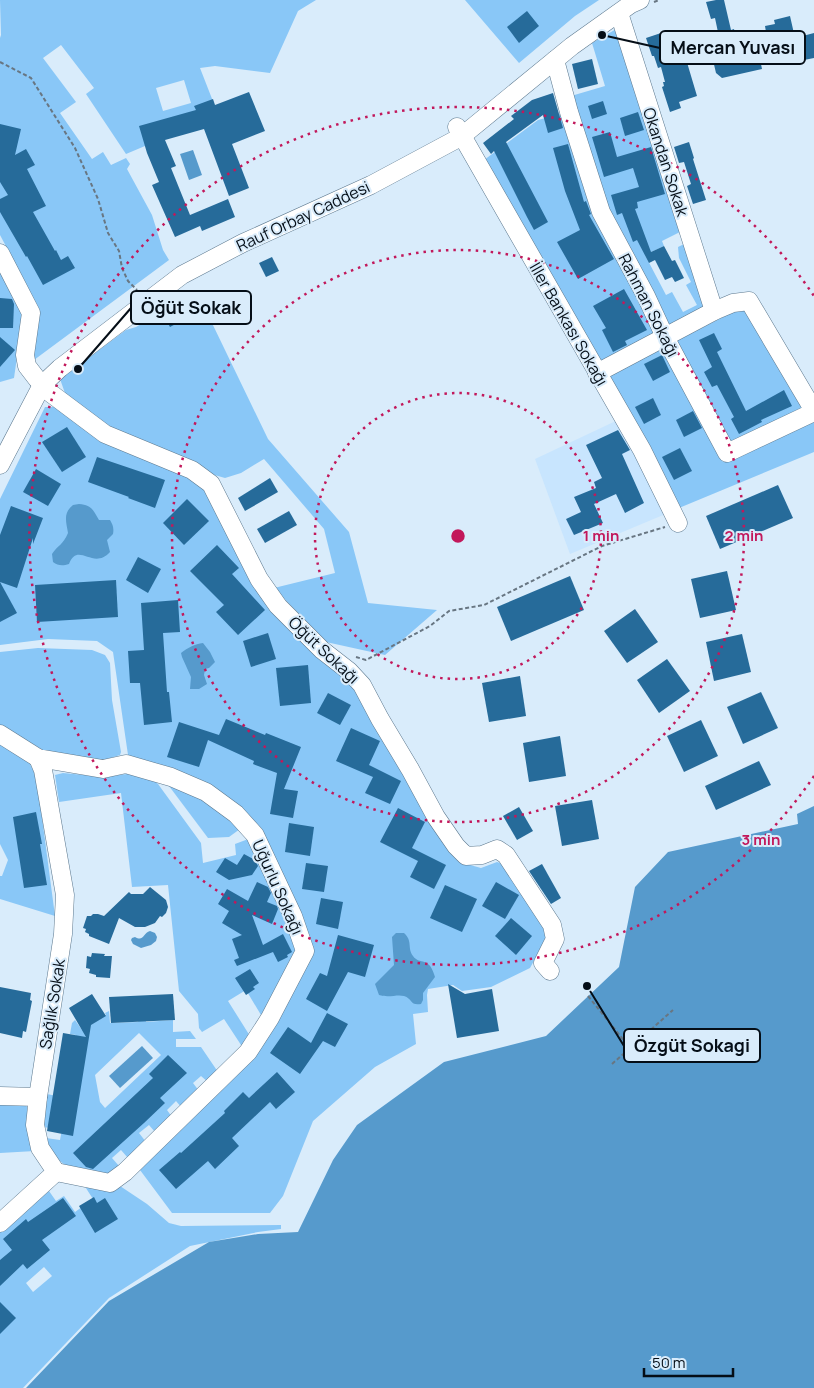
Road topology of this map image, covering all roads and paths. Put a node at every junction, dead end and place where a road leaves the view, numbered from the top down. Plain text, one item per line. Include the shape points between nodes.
1 (640, 0) edge
2 (622, 6) edge
3 (555, 60) junction
4 (0, 62) edge
5 (459, 132) junction
6 (0, 252) edge
7 (141, 294) junction
8 (714, 311) junction
9 (665, 337) junction
10 (597, 373) junction
11 (39, 382) junction
12 (814, 411) edge
13 (0, 441) edge
14 (0, 465) edge
15 (678, 522) joint
16 (350, 655) dead end
17 (0, 734) edge
18 (38, 758) junction
19 (550, 970) dead end
20 (588, 996) dead end
21 (674, 1010) dead end
22 (630, 1048) junction
23 (612, 1064) dead end
24 (0, 1096) edge
25 (38, 1097) junction
26 (56, 1172) junction
27 (0, 1223) edge

1 - 2 street, Rauf Orbay Caddesi
2 - 3 street, Rauf Orbay Caddesi
2 - 5 street, Rauf Orbay Caddesi via 577,29
2 - 8 street, Okandan Sokak
3 - 5 street, Rauf Orbay Caddesi
3 - 9 street, Rahman Sokağı via 601,212
4 - 7 path via 31,78 75,148 98,199 108,233 119,250 122,268 128,281
5 - 7 street, Rauf Orbay Caddesi via 447,135 411,158 178,267
5 - 10 street, İller Bankası Sokağı
5 - 11 street, Rauf Orbay Caddesi via 371,185 243,243 182,275
6 - 11 street via 31,313 24,355 27,366
7 - 11 street, Rauf Orbay Caddesi via 54,362
8 - 9 street
8 - 12 street via 749,301
9 - 10 street
9 - 12 street, Rahman Sokağı via 727,453
10 - 15 street, İller Bankası Sokağı via 642,450
11 - 13 street, Rauf Orbay Caddesi via 24,398
11 - 14 street, Rauf Orbay Caddesi
11 - 19 street, Öğüt Sokağı via 104,434 192,470 211,484 259,579 278,606 362,684 436,817 456,846 466,856 498,849 506,855 552,925 555,939 543,963
15 - 16 path via 602,546 484,605 449,611 430,626 366,660
17 - 18 street, Uğurlu Sokağı
18 - 25 street, Sağlık Sokak via 44,770 66,895
18 - 26 street, Uğurlu Sokağı via 103,769 126,764 171,777 206,792 236,814 255,835 293,916 305,951 248,1052 125,1172 110,1183
20 - 22 path
21 - 22 path
22 - 23 path
24 - 25 street
25 - 26 street, Sağlık Sokak via 35,1125 40,1148
26 - 27 street

